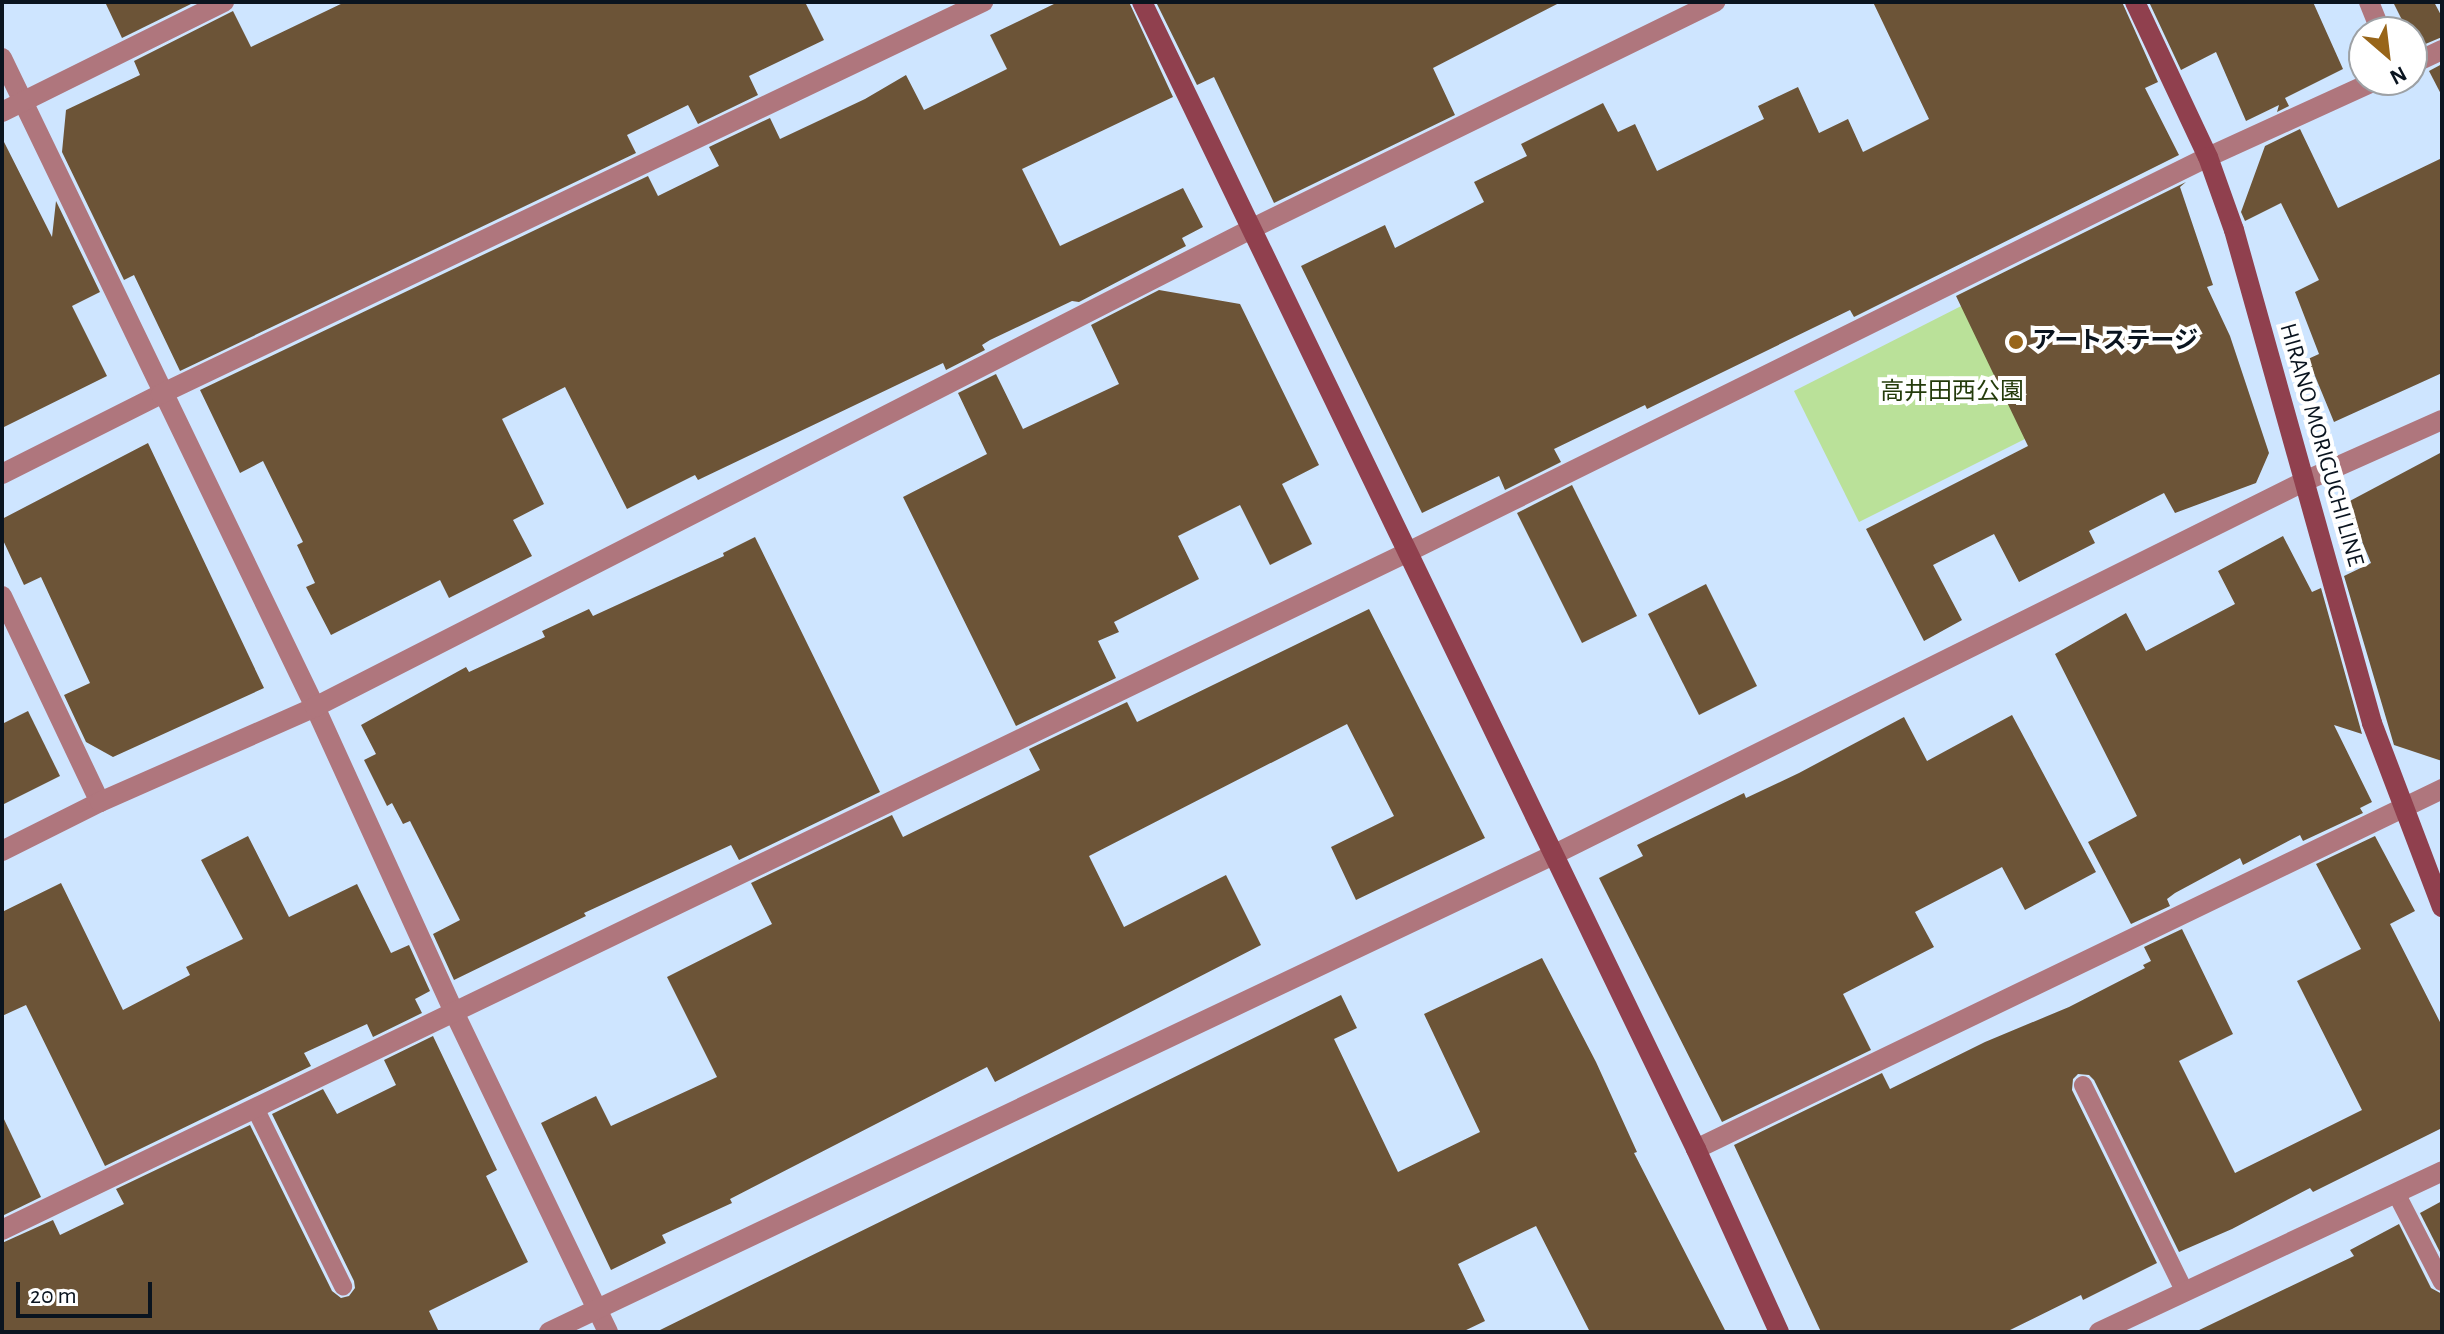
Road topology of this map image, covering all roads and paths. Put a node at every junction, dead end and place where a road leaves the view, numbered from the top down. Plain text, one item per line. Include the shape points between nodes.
1 (224, 2) edge
2 (983, 2) edge
3 (1142, 2) edge
4 (1715, 2) edge
5 (2135, 2) edge
6 (2, 58) edge
7 (2348, 93) edge
8 (23, 102) junction
9 (2, 112) edge
10 (2208, 157) junction
11 (1251, 229) junction
12 (161, 394) junction
13 (2442, 420) edge
14 (2, 474) edge
15 (2305, 481) junction
16 (1408, 552) junction
17 (2, 596) edge
18 (315, 707) junction
19 (2442, 789) edge
20 (100, 802) junction
21 (2402, 806) junction
22 (2, 851) edge
23 (1553, 855) junction
24 (2442, 907) edge
25 (454, 1012) junction
26 (2083, 1085) dead end
27 (255, 1108) junction
28 (1696, 1149) junction
29 (2442, 1171) edge
30 (2396, 1193) junction
31 (2, 1230) edge
32 (2442, 1282) edge
33 (343, 1286) dead end
34 (2185, 1292) junction
35 (597, 1309) junction
36 (549, 1332) edge
37 (608, 1332) edge
38 (1779, 1332) edge
39 (2099, 1332) edge

1 - 8 street
2 - 12 street
3 - 11 street
4 - 11 street
5 - 10 street, HIRANO MORIGUCHI LINE
6 - 8 street
7 - 10 street
8 - 9 street
8 - 12 street
10 - 15 street, HIRANO MORIGUCHI LINE
10 - 16 street
11 - 16 street
11 - 18 street
12 - 14 street
12 - 18 street
13 - 15 street
15 - 21 street, HIRANO MORIGUCHI LINE via 2372,723
15 - 23 street
16 - 23 street
16 - 25 street
17 - 20 street
18 - 20 street
18 - 25 street
19 - 21 street
20 - 22 street
21 - 24 street, HIRANO MORIGUCHI LINE
21 - 28 street
23 - 28 street
23 - 35 street
25 - 27 street
25 - 35 street
26 - 34 lane
27 - 31 street
27 - 33 lane
28 - 38 street
29 - 30 street
30 - 32 lane
30 - 34 street
34 - 39 street
35 - 36 street
35 - 37 street

